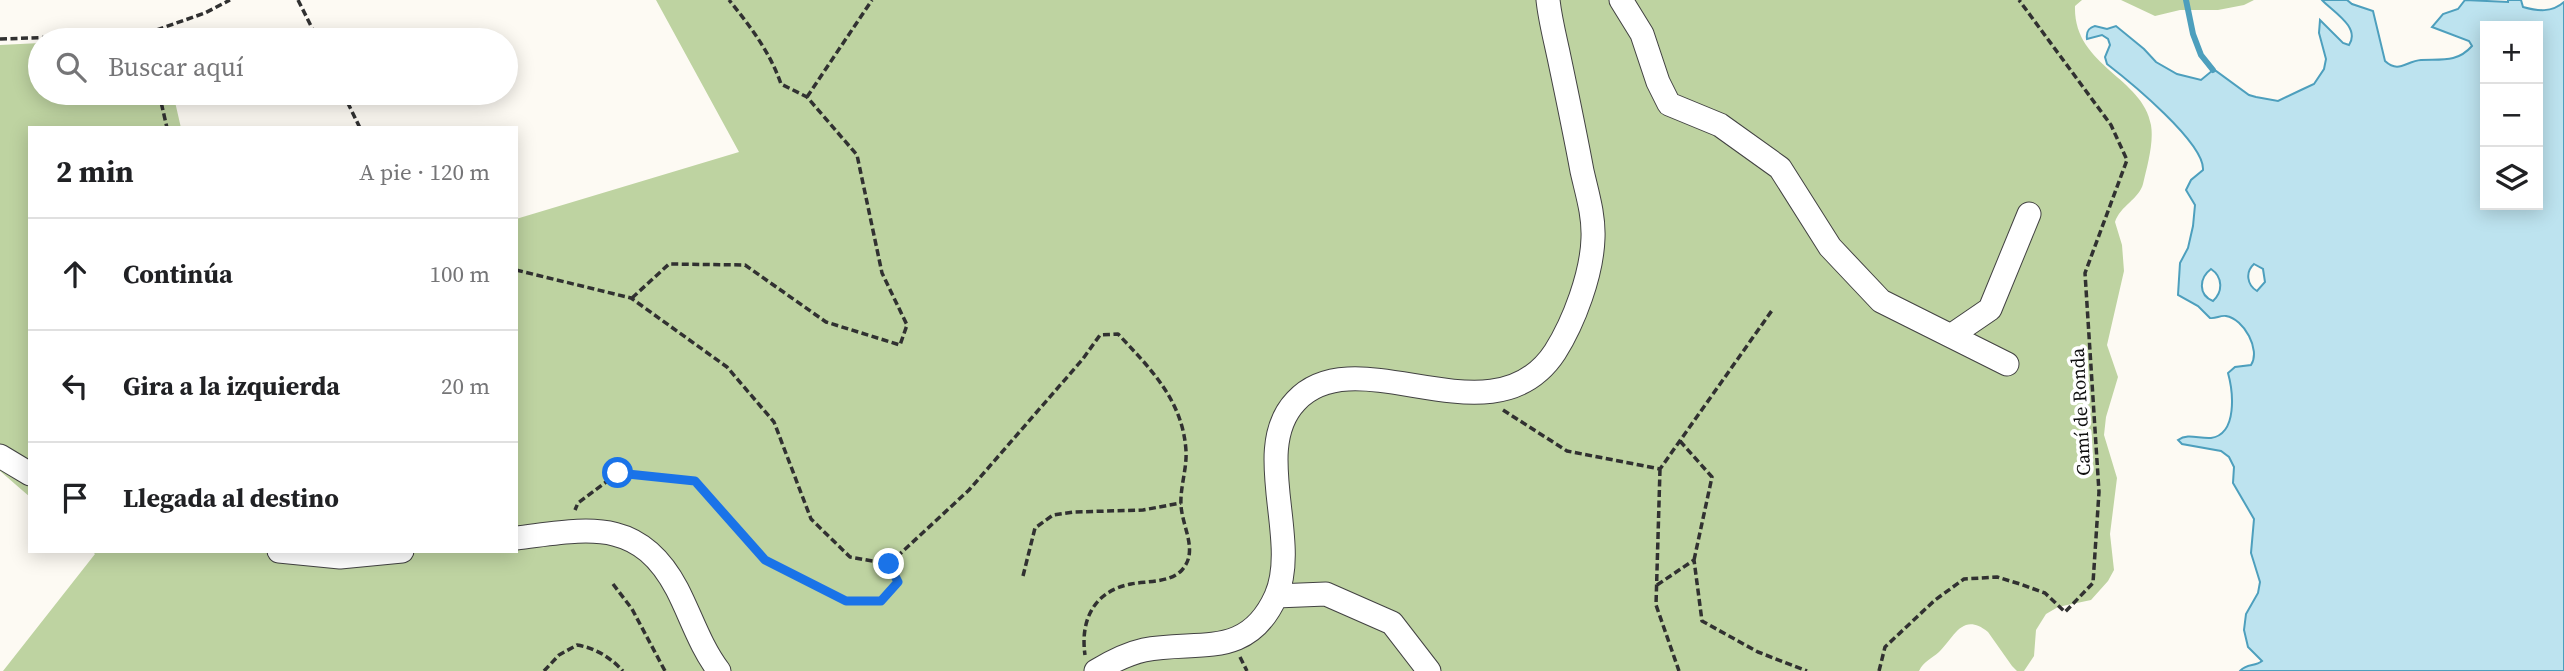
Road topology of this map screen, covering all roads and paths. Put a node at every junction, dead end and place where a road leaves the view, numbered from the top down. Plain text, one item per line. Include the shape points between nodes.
1 (230, 0) edge
2 (298, 0) edge
3 (729, 0) edge
4 (872, 0) edge
5 (1548, 0) edge
6 (1621, 0) edge
7 (2019, 0) edge
8 (162, 28) edge
9 (312, 28) edge
10 (28, 38) edge
11 (0, 39) edge
12 (807, 97) junction
13 (162, 105) edge
14 (349, 105) edge
15 (167, 126) edge
16 (359, 126) edge
17 (2029, 214) dead end
18 (518, 270) edge
19 (631, 298) junction
20 (1773, 309) dead end
21 (1952, 335) junction
22 (2007, 364) dead end
23 (1474, 393) junction
24 (1680, 442) junction
25 (0, 456) edge
26 (1660, 468) junction
27 (28, 473) edge
28 (578, 503) dead end
29 (1181, 503) junction
30 (518, 538) edge
31 (299, 553) edge
32 (381, 553) edge
33 (1694, 560) junction
34 (889, 564) junction
35 (1023, 576) dead end
36 (613, 584) dead end
37 (1657, 585) junction
38 (1276, 596) junction
39 (1082, 636) dead end
40 (544, 671) edge
41 (623, 671) edge
42 (665, 671) edge
43 (719, 671) edge
44 (1096, 671) edge
45 (1429, 671) edge
46 (1679, 671) edge
47 (1807, 671) edge
48 (1879, 671) edge

1 - 8 path
2 - 9 path
3 - 12 path via 761,42 780,84
4 - 12 path
5 - 23 street via 1592,220 1591,262 1566,331 1544,366 1511,388
6 - 21 street via 1642,34 1669,104 1720,125 1780,168 1830,247 1881,301
7 - 48 path, Camí de Ronda via 2111,125 2127,160 2085,273 2099,492 2093,583 2065,612 2045,593 2020,583 1997,577 1964,579 1885,647
10 - 11 path
12 - 19 path via 857,155 882,273 907,325 900,345 826,323 745,265 669,264
13 - 15 path
14 - 16 path
17 - 21 street via 1990,309
18 - 19 path
19 - 34 path via 727,367 774,422 811,519 850,557
20 - 24 path
21 - 22 street
23 - 26 path via 1567,451
23 - 38 street via 1366,380 1336,381 1308,390 1295,402 1283,424 1277,456 1283,573
24 - 26 path
24 - 33 path via 1712,477
25 - 27 street
26 - 37 path
28 - 34 path via 618,473 695,481 765,560 846,601 881,601 898,582
29 - 34 path via 1186,454 1183,428 1171,398 1155,373 1118,334 1100,335 970,490
29 - 35 path via 1053,515 1035,528
29 - 39 path via 1190,540 1188,562 1179,574 1115,589 1094,604
30 - 43 street via 591,529 639,544 666,570
31 - 32 street via 340,557
33 - 37 path
33 - 47 path via 1702,621 1758,652
36 - 42 path via 643,627
37 - 46 path via 1656,605
38 - 44 street via 1251,630 1232,639 1207,646 1146,649
38 - 45 street via 1326,594 1392,623
40 - 41 path via 577,645 599,652

